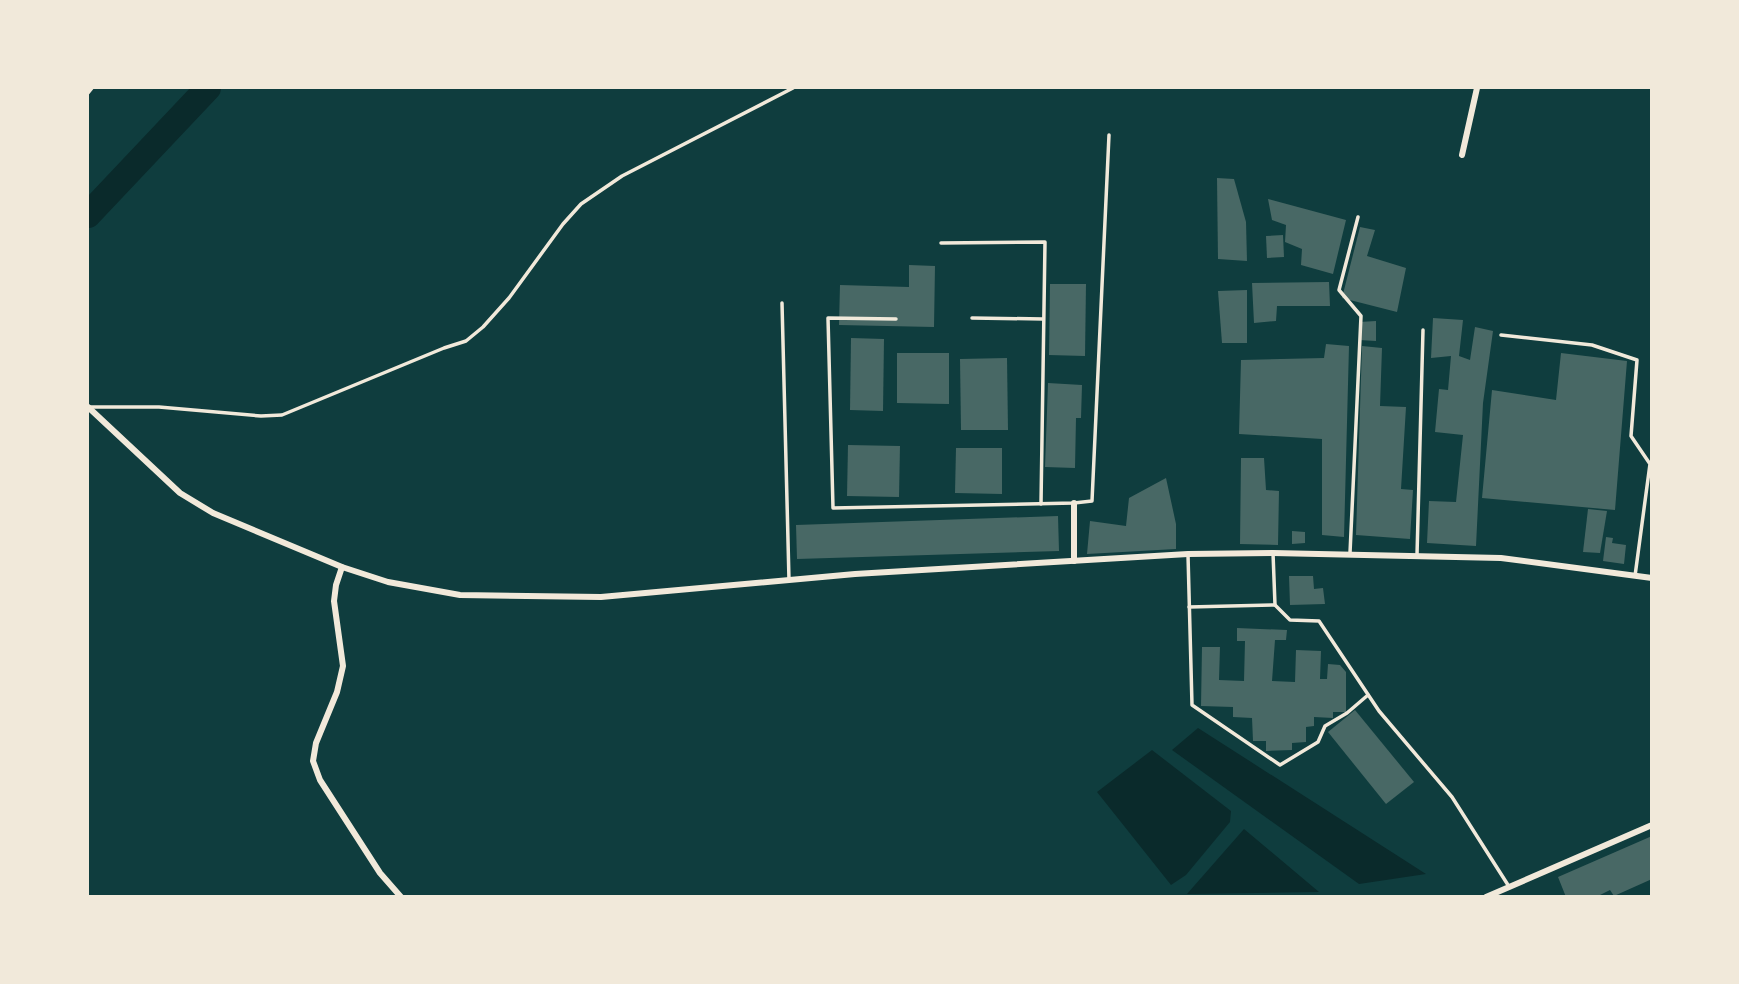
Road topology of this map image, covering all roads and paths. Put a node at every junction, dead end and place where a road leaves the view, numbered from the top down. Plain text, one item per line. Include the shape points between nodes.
1 (92, 88) edge
2 (793, 88) edge
3 (1477, 88) edge
4 (88, 93) edge
5 (1109, 135) dead end
6 (1462, 155) dead end
7 (1358, 217) dead end
8 (941, 243) dead end
9 (782, 303) dead end
10 (972, 318) dead end
11 (896, 319) dead end
12 (1044, 319) junction
13 (1423, 330) dead end
14 (1501, 335) dead end
15 (88, 407) edge
16 (1074, 503) junction
17 (1041, 504) junction
18 (1273, 553) junction
19 (1188, 554) junction
20 (1350, 554) junction
21 (1417, 555) junction
22 (1074, 561) junction
23 (342, 567) junction
24 (1635, 576) junction
25 (1651, 578) edge
26 (789, 580) junction
27 (1275, 605) junction
28 (1189, 607) junction
29 (1368, 695) junction
30 (1651, 825) edge
31 (1508, 885) junction
32 (401, 897) edge
33 (1486, 897) edge

1 - 4 lane
2 - 15 lane via 622,177 581,204 509,298 466,341 282,415
3 - 6 street
5 - 16 lane via 1092,501
7 - 20 lane via 1339,290 1361,316
8 - 12 lane via 1045,242
9 - 26 lane
10 - 12 lane
11 - 17 lane via 828,318 833,509
12 - 17 lane
13 - 21 lane
14 - 24 lane via 1592,345 1637,360 1631,436 1650,464
15 - 23 street via 180,493 213,513
16 - 17 lane
16 - 22 street
18 - 19 street
18 - 20 street
18 - 27 lane
19 - 22 street
19 - 28 lane
20 - 21 street
21 - 24 street via 1501,558
22 - 26 street
23 - 26 street via 388,582 460,595 528,597 601,597
23 - 32 street via 334,601 343,666 313,761 320,780 380,873
24 - 25 street
27 - 28 lane
27 - 29 lane via 1290,620 1320,621
28 - 29 lane via 1192,705 1280,765 1318,742 1325,726
29 - 31 lane via 1452,797
30 - 31 street
31 - 33 street

